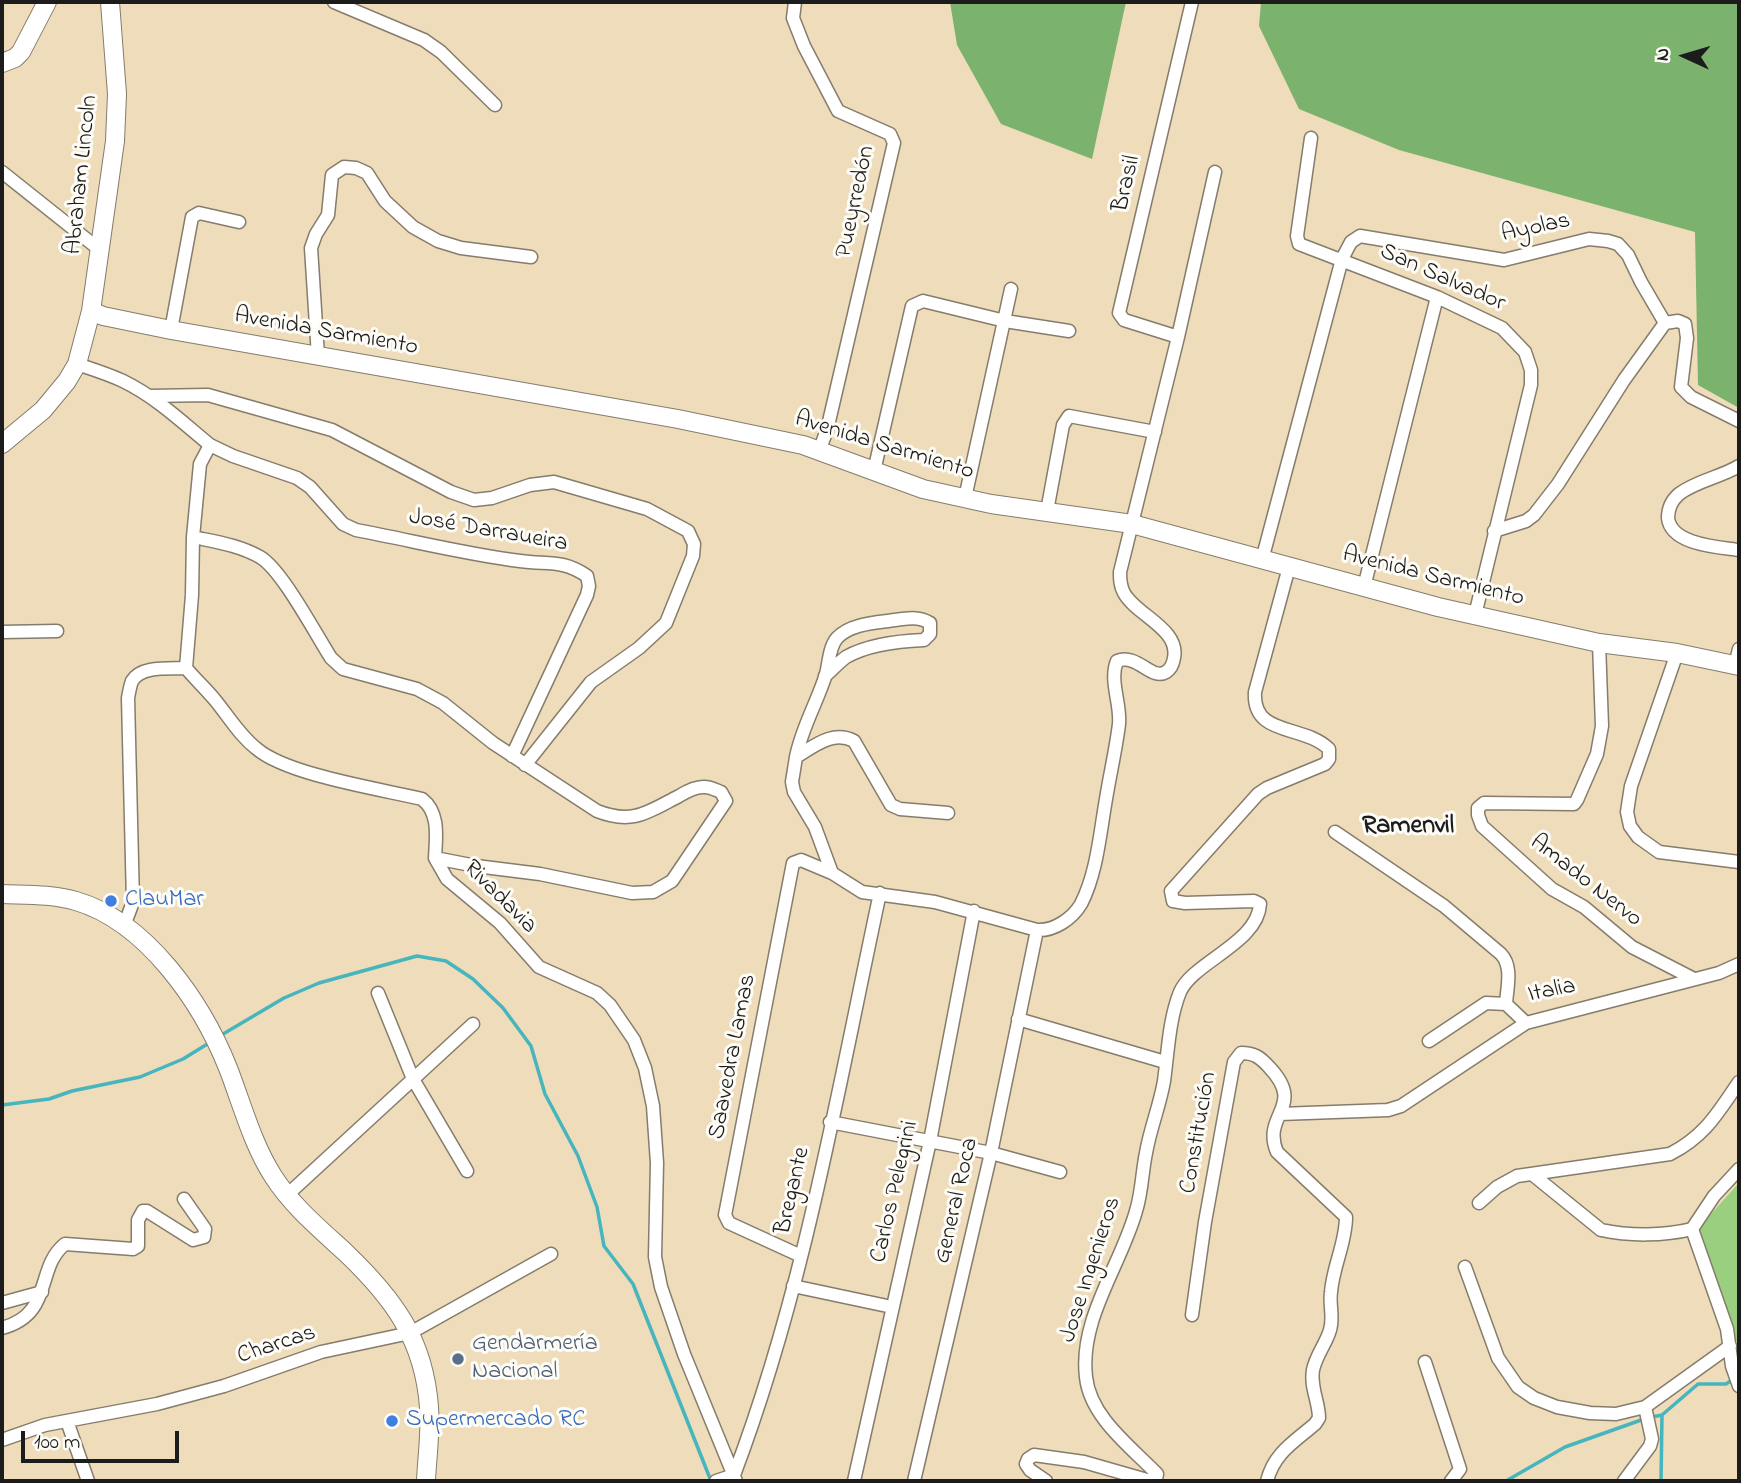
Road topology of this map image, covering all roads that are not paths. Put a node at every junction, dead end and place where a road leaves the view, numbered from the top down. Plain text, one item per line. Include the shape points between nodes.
1 (47, 2) edge
2 (110, 2) edge
3 (334, 2) edge
4 (795, 2) edge
5 (1192, 2) edge
6 (2, 63) edge
7 (495, 105) dead end
8 (1311, 138) dead end
9 (2, 172) edge
10 (1215, 172) dead end
11 (239, 222) dead end
12 (100, 250) junction
13 (531, 257) dead end
14 (1342, 259) junction
15 (1011, 289) dead end
16 (1437, 297) junction
17 (91, 311) junction
18 (1005, 321) junction
19 (1665, 323) junction
20 (171, 330) junction
21 (1069, 331) dead end
22 (1178, 337) junction
23 (318, 356) junction
24 (77, 363) junction
25 (149, 396) junction
26 (1739, 421) edge
27 (1155, 432) junction
28 (2, 444) edge
29 (210, 445) junction
30 (819, 451) junction
31 (1739, 466) edge
32 (874, 471) junction
33 (965, 498) junction
34 (1047, 511) junction
35 (1132, 524) junction
36 (1494, 531) junction
37 (193, 537) junction
38 (1739, 550) edge
39 (1262, 560) junction
40 (1289, 567) junction
41 (1364, 587) junction
42 (1475, 615) junction
43 (57, 631) dead end
44 (2, 632) edge
45 (1600, 643) junction
46 (1677, 653) junction
47 (1738, 660) edge
48 (186, 668) junction
49 (825, 676) junction
50 (512, 756) junction
51 (796, 757) junction
52 (525, 765) junction
53 (948, 813) dead end
54 (1335, 832) dead end
55 (435, 858) junction
56 (1739, 862) edge
57 (832, 873) junction
58 (880, 893) junction
59 (2, 894) edge
60 (974, 911) junction
61 (124, 926) junction
62 (1037, 930) junction
63 (1739, 964) edge
64 (1694, 979) junction
65 (378, 993) dead end
66 (1506, 1004) junction
67 (1018, 1019) junction
68 (1526, 1023) junction
69 (473, 1024) dead end
70 (1429, 1041) dead end
71 (1165, 1062) junction
72 (413, 1079) junction
73 (1739, 1082) edge
74 (1280, 1114) junction
75 (831, 1122) junction
76 (930, 1141) junction
77 (991, 1153) junction
78 (1739, 1169) edge
79 (467, 1171) dead end
80 (1060, 1172) dead end
81 (1532, 1174) junction
82 (286, 1196) junction
83 (184, 1199) dead end
84 (1479, 1203) dead end
85 (1692, 1229) junction
86 (551, 1254) dead end
87 (801, 1256) junction
88 (1465, 1267) dead end
89 (793, 1286) junction
90 (42, 1292) junction
91 (2, 1303) edge
92 (891, 1307) junction
93 (1192, 1315) dead end
94 (2, 1328) edge
95 (410, 1333) junction
96 (1730, 1346) junction
97 (1425, 1362) dead end
98 (1739, 1386) edge
99 (1646, 1412) junction
100 (67, 1421) junction
101 (2, 1440) edge
102 (728, 1479) edge
103 (88, 1481) edge
104 (426, 1481) edge
105 (854, 1481) edge
106 (914, 1481) edge
107 (1046, 1481) edge
108 (1267, 1481) edge
109 (1451, 1481) edge
110 (1624, 1481) edge

1 - 6 street via 21,52
2 - 12 street, Abraham Lincoln via 117,94
3 - 7 street via 424,40
4 - 30 street, Pueyrredón via 793,18 804,46 838,111 890,134 894,143
5 - 22 street, Brasil via 1119,313 1124,320
8 - 14 street, San Salvador via 1299,244
9 - 12 street
10 - 22 street
11 - 20 street via 199,213 192,217
12 - 17 street, Abraham Lincoln
13 - 23 street via 438,241 413,227 385,201 366,173 344,167 332,175 328,215 311,248
14 - 16 street, San Salvador
14 - 19 street, Ayolas via 1360,236 1504,260 1589,239 1608,241 1628,255
14 - 39 street
15 - 18 street
16 - 36 street, San Salvador via 1502,328 1525,352 1531,370
16 - 41 street
17 - 20 street, Avenida Sarmiento
17 - 24 street, Abraham Lincoln
18 - 21 street
18 - 32 street via 923,301 912,306
18 - 33 street
19 - 26 street via 1685,324 1681,387 1691,397
19 - 36 street via 1534,515 1527,522
20 - 23 street, Avenida Sarmiento
22 - 27 street
23 - 30 street, Avenida Sarmiento via 678,419
24 - 25 street
24 - 28 street, Abraham Lincoln via 43,410
25 - 29 street
25 - 52 street via 208,395 332,430 474,500 554,482 647,509 688,531 693,556 666,623 591,682
27 - 34 street via 1069,416 1063,425
27 - 35 street
29 - 37 street via 200,464
29 - 50 street, José Darraueira via 297,478 343,524 356,530 521,561 559,563 587,576 587,595
30 - 32 street, Avenida Sarmiento
31 - 38 street via 1677,496 1668,516 1669,525 1687,540
32 - 33 street, Avenida Sarmiento
33 - 34 street, Avenida Sarmiento
34 - 35 street, Avenida Sarmiento
35 - 39 street, Avenida Sarmiento
35 - 62 street via 1121,583 1136,609 1172,639 1173,663 1162,674 1136,661 1117,661 1113,678 1119,723 1088,884 1080,906 1069,918 1048,931
36 - 42 street, San Salvador
37 - 48 street
37 - 50 street, Rivadavia via 236,546 262,558 277,572 331,658 343,669 417,689 443,703
39 - 40 street, Avenida Sarmiento
40 - 41 street, Avenida Sarmiento
40 - 71 street, Jose Ingenieros via 1255,692 1256,711 1269,723 1313,737 1329,749 1329,759 1258,794 1171,891 1173,901 1185,903 1232,900 1260,904 1252,924 1223,954 1188,979 1180,992
41 - 42 street, Avenida Sarmiento
42 - 45 street, Avenida Sarmiento
43 - 44 street
45 - 46 street, Avenida Sarmiento
45 - 64 street, Amado Nervo via 1602,726 1597,754 1577,800 1560,806 1484,803 1478,815 1482,826 1552,889 1584,907 1632,947
46 - 47 street, Avenida Sarmiento
46 - 56 street via 1631,786 1630,826 1659,852
48 - 55 street via 258,751 312,773 422,799 430,805 436,821
48 - 61 street via 140,673 131,682 133,902
49 - 49 street via 845,658 864,650 924,640 930,634 930,624 914,618 842,633 834,640
49 - 51 street via 799,738
50 - 52 street, Rivadavia
51 - 53 street via 821,741 850,738 891,805
51 - 57 street via 794,792 815,827
52 - 55 street, Rivadavia via 615,818 642,815 694,788 721,792 726,801 672,881 653,892 632,893
54 - 66 street, Italia via 1444,906 1501,954 1509,974
55 - 102 street, Rivadavia via 447,879 500,923 539,967 597,993 634,1041 653,1106 655,1257 661,1287
57 - 58 street via 862,892
57 - 87 street, Saavedra Lamas via 801,860 793,863 725,1215 729,1223
58 - 60 street
58 - 75 street, Bregante
59 - 61 street via 75,901
60 - 62 street
60 - 76 street, Carlos Pelegrini
61 - 82 street via 181,981 211,1029 249,1125
62 - 67 street, General Roca
63 - 64 street, Italia
64 - 68 street, Italia
65 - 72 street
66 - 68 street, Italia
66 - 70 street via 1486,1003
67 - 71 street
67 - 77 street, General Roca
68 - 74 street via 1388,1110
69 - 72 street
71 - 107 street, Jose Ingenieros via 1137,1208 1088,1335 1085,1358 1092,1398 1112,1429 1157,1474 1156,1479 1034,1455 1026,1464
72 - 79 street
72 - 82 street
73 - 81 street via 1707,1128 1670,1154
74 - 93 street, Constitución via 1282,1081 1260,1057 1241,1053 1234,1062
74 - 108 street, Constitución via 1273,1131 1277,1152 1340,1210 1346,1217 1346,1229 1332,1284 1330,1329 1313,1370 1319,1418 1277,1457
75 - 76 street
75 - 87 street, Bregante
76 - 77 street
76 - 92 street, Carlos Pelegrini
77 - 80 street
77 - 106 street, General Roca
78 - 85 street
81 - 84 street via 1497,1186
81 - 85 street via 1601,1230 1675,1233
82 - 95 street via 374,1279
83 - 90 street via 205,1229 204,1237 193,1240 143,1211 138,1220 138,1246 65,1244 57,1251
85 - 96 street
86 - 95 street, Charcas
87 - 89 street, Bregante
88 - 99 street via 1498,1358 1518,1387 1557,1407 1590,1413
89 - 92 street
89 - 102 street, Bregante via 772,1366
90 - 91 street
90 - 94 street via 31,1311 16,1324
92 - 105 street, Carlos Pelegrini
95 - 100 street, Charcas via 321,1352 157,1404
95 - 104 street via 422,1363 429,1409
96 - 98 street
96 - 99 street
97 - 109 street via 1460,1469
99 - 110 street via 1653,1434 1650,1446
100 - 101 street, Charcas
100 - 103 street

